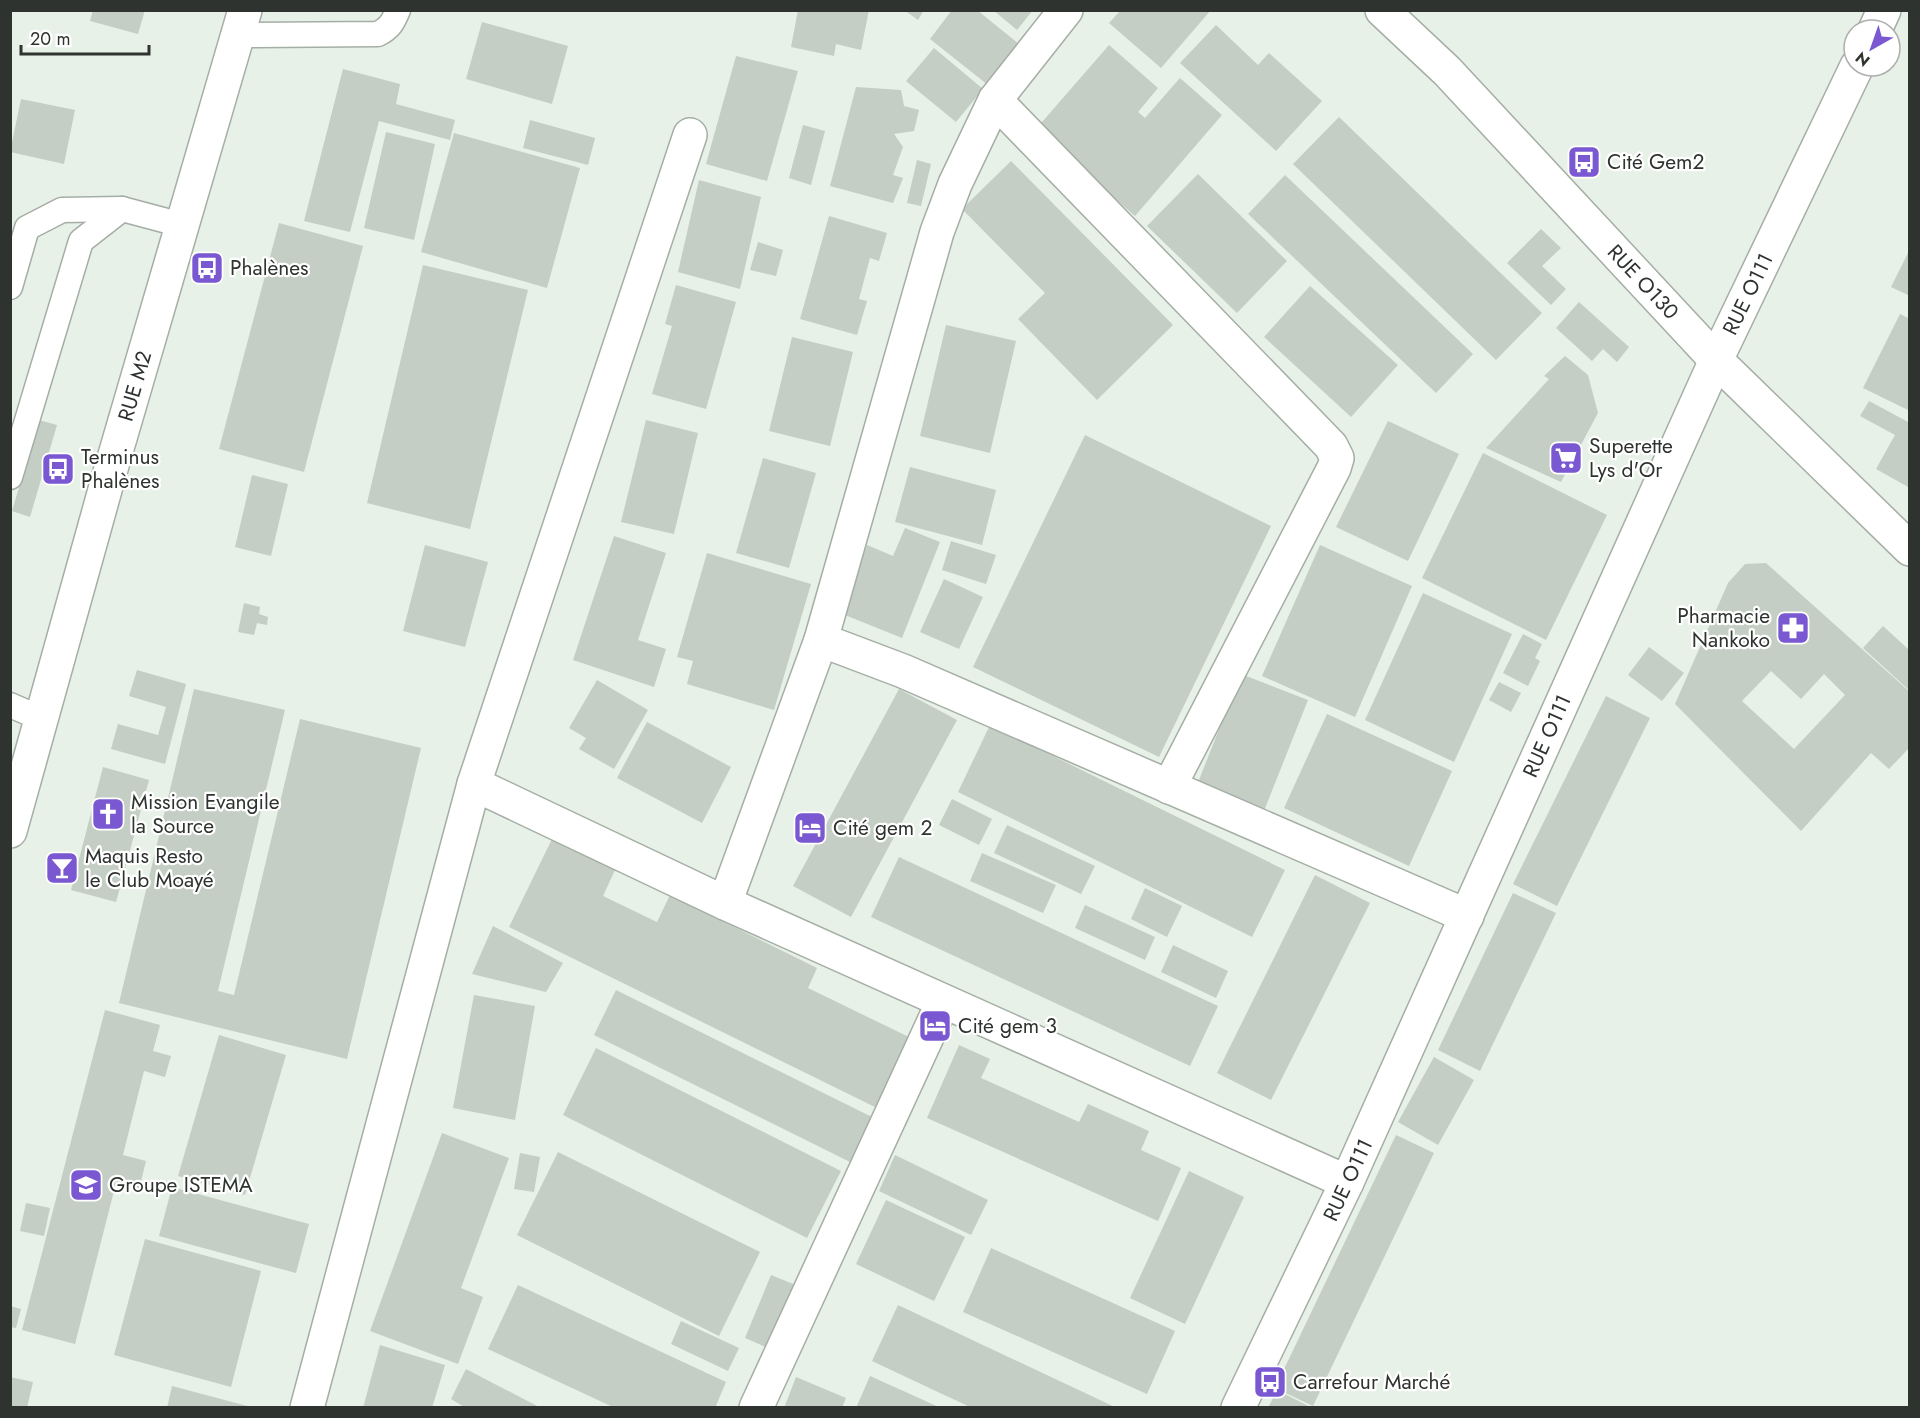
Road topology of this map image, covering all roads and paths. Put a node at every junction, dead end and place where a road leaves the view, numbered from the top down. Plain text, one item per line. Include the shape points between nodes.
1 (398, 10) edge
2 (1066, 10) edge
3 (1385, 12) edge
4 (242, 23) edge
5 (1851, 78) edge
6 (995, 100) junction
7 (690, 135) dead end
8 (122, 209) junction
9 (182, 225) junction
10 (10, 286) edge
11 (1716, 360) junction
12 (10, 477) edge
13 (1910, 549) edge
14 (821, 640) junction
15 (10, 705) edge
16 (42, 719) junction
17 (474, 784) junction
18 (1169, 787) junction
19 (10, 831) edge
20 (725, 903) junction
21 (1467, 916) junction
22 (943, 1002) junction
23 (1347, 1182) junction
24 (307, 1407) edge
25 (756, 1407) edge
26 (1238, 1407) edge

1 - 4 lane via 393,23 378,34
2 - 6 street
3 - 11 street, RUE O130 via 1447,71
4 - 9 street, RUE M2
5 - 11 street, RUE O111
6 - 14 street via 937,232
6 - 18 street via 1331,446 1337,458
7 - 17 street
8 - 9 lane
8 - 10 lane via 62,210 27,228
8 - 12 lane via 81,241
9 - 16 street, RUE M2
11 - 13 street, RUE O130
11 - 21 street, RUE O111
14 - 18 street via 903,670
14 - 20 street
15 - 16 lane
16 - 19 street, RUE M2
17 - 20 street
17 - 24 street
18 - 21 street
20 - 22 street
21 - 23 street, RUE O111
22 - 23 street
22 - 25 street
23 - 26 street, RUE O111

